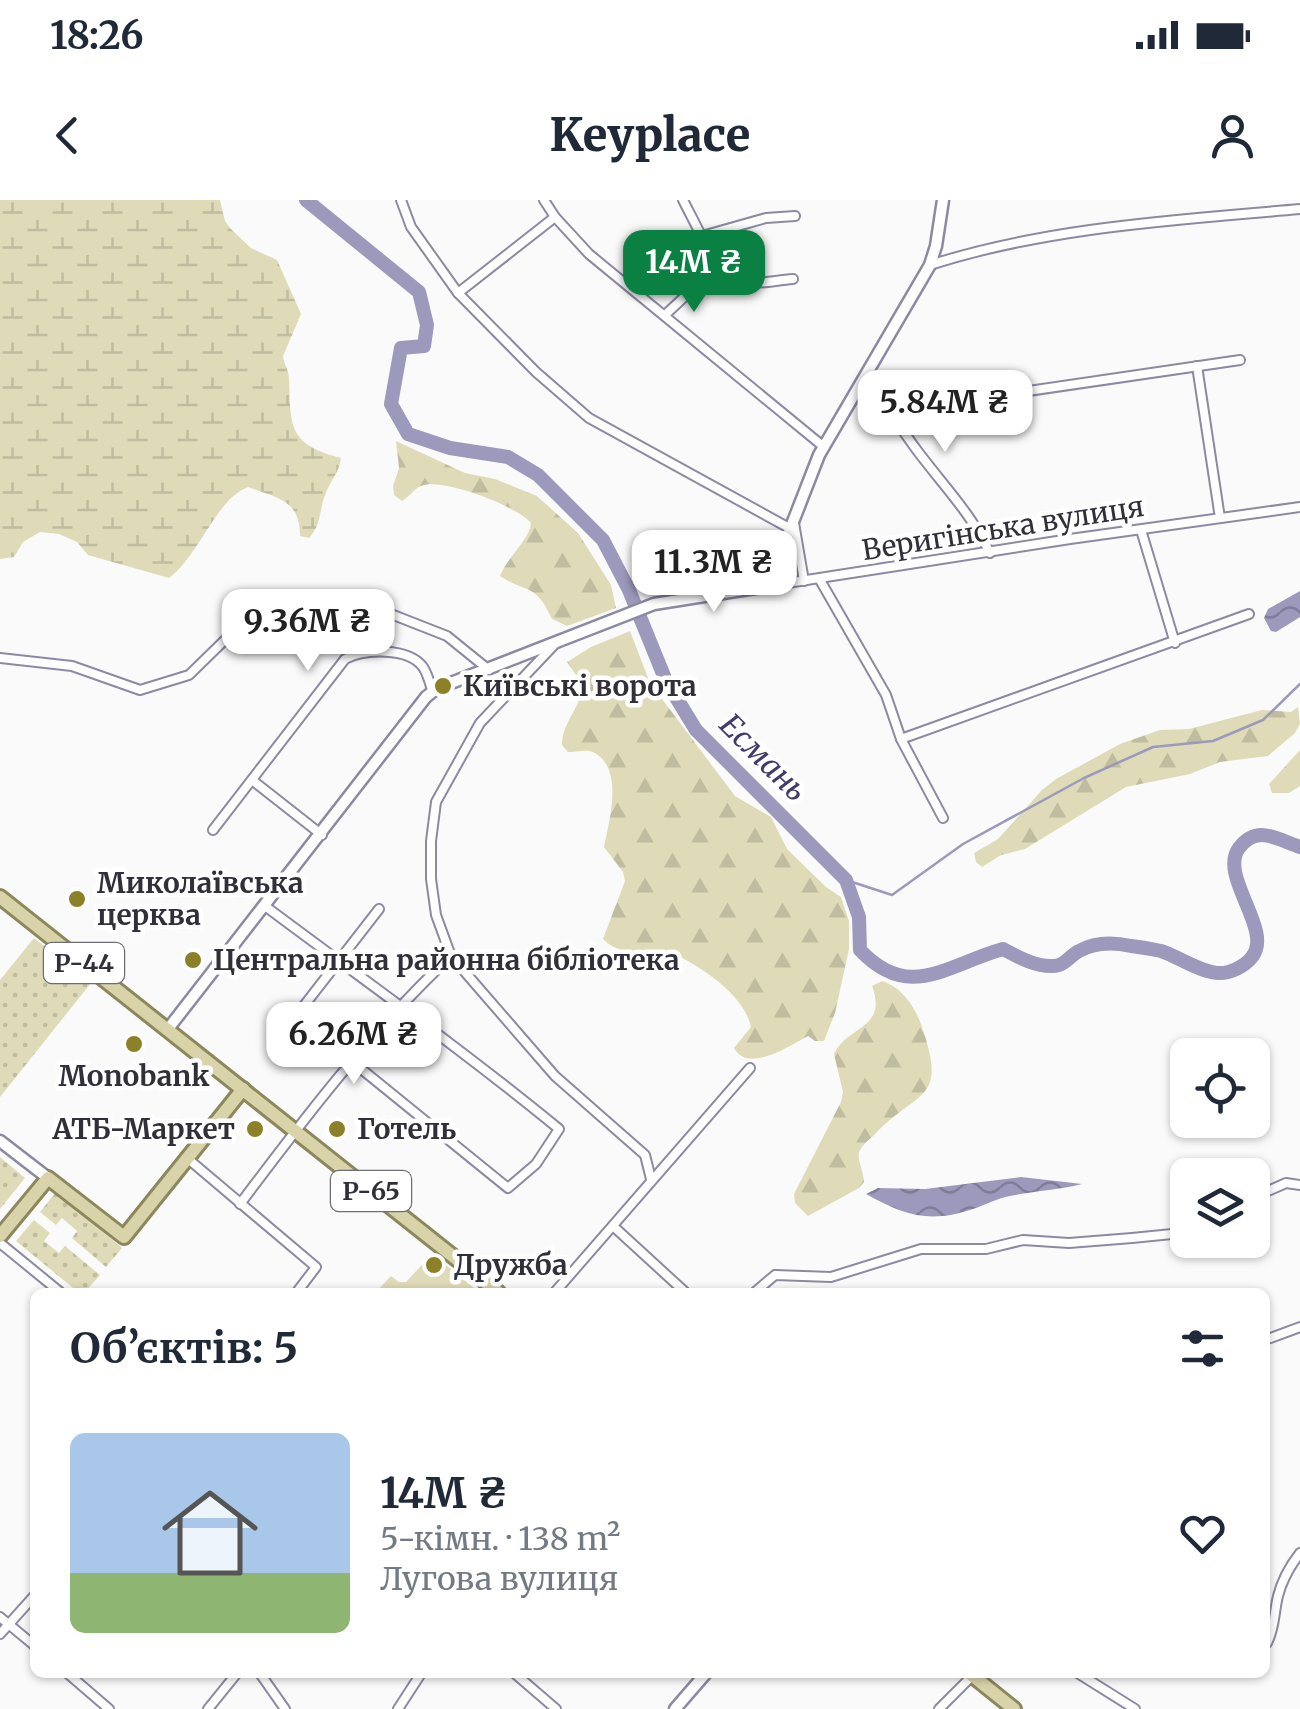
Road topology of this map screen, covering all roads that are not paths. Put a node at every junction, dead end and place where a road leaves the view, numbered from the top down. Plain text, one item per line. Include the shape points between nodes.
1 (401, 200) edge
2 (544, 200) edge
3 (684, 200) edge
4 (943, 200) edge
5 (1300, 209) edge
6 (795, 216) dead end
7 (555, 217) junction
8 (702, 236) junction
9 (930, 265) junction
10 (710, 266) junction
11 (793, 279) dead end
12 (458, 293) junction
13 (665, 315) junction
14 (1240, 360) dead end
15 (1198, 366) junction
16 (865, 379) junction
17 (892, 410) junction
18 (824, 448) junction
19 (1300, 507) edge
20 (1220, 518) junction
21 (792, 526) junction
22 (1141, 530) junction
23 (990, 552) junction
24 (820, 580) junction
25 (804, 581) junction
26 (768, 586) junction
27 (1249, 614) dead end
28 (560, 639) junction
29 (1175, 643) junction
30 (0, 658) edge
31 (489, 671) junction
32 (451, 684) dead end
33 (434, 690) joint
34 (901, 740) junction
35 (252, 780) junction
36 (943, 818) dead end
37 (213, 830) dead end
38 (322, 835) junction
39 (0, 897) edge
40 (266, 906) junction
41 (379, 909) dead end
42 (452, 956) junction
43 (338, 960) junction
44 (398, 1005) junction
45 (168, 1030) junction
46 (350, 1061) junction
47 (750, 1068) dead end
48 (243, 1090) junction
49 (294, 1130) junction
50 (0, 1141) edge
51 (187, 1158) junction
52 (48, 1178) junction
53 (651, 1179) junction
54 (1300, 1185) edge
55 (1270, 1190) edge
56 (240, 1204) junction
57 (613, 1226) junction
58 (1170, 1234) edge
59 (0, 1240) edge
60 (55, 1288) edge
61 (300, 1288) edge
62 (493, 1288) edge
63 (559, 1288) edge
64 (681, 1288) edge
65 (760, 1288) edge
66 (1300, 1326) edge
67 (1270, 1338) edge
68 (1300, 1553) edge
69 (30, 1600) edge
70 (0, 1617) edge
71 (8, 1624) junction
72 (0, 1634) edge
73 (1270, 1637) edge
74 (30, 1642) edge
75 (73, 1678) edge
76 (233, 1678) edge
77 (262, 1678) edge
78 (418, 1678) edge
79 (521, 1678) edge
80 (702, 1678) edge
81 (968, 1678) edge
82 (977, 1678) edge
83 (1086, 1678) edge
84 (110, 1709) edge
85 (208, 1709) edge
86 (285, 1709) edge
87 (398, 1709) edge
88 (556, 1709) edge
89 (675, 1709) edge
90 (939, 1709) edge
91 (1014, 1709) edge
92 (1135, 1709) edge

1 - 12 street via 411,227
2 - 7 street
3 - 8 street
4 - 9 street
5 - 9 street via 986,247
6 - 8 street
7 - 12 street
7 - 13 street via 589,254
8 - 10 street
9 - 16 street
10 - 11 street via 738,284
10 - 13 street via 706,278
12 - 21 street via 588,418
13 - 18 street
14 - 15 street
15 - 17 street
15 - 20 street
16 - 17 street
16 - 18 street
17 - 23 street via 975,521
18 - 21 street
19 - 20 street, Веригінська вулиця
20 - 22 street, Веригінська вулиця
21 - 25 street
21 - 26 street
22 - 23 street, Веригінська вулиця
22 - 29 street
23 - 24 street, Веригінська вулиця
24 - 25 street, Веригінська вулиця
24 - 34 street via 886,695
25 - 26 street, Веригінська вулиця
26 - 28 street, Веригінська вулиця via 654,604
27 - 29 street
28 - 31 street
28 - 42 street via 480,722 436,802 431,878
29 - 34 street
30 - 31 street via 72,666 140,690 189,675 232,632 294,607 373,607 447,636
31 - 32 street
33 - 35 street via 415,660 398,653 354,654 336,668
33 - 38 street
34 - 36 street
35 - 37 street
35 - 38 street
38 - 40 street
39 - 45 main road, Р-44
40 - 43 street
40 - 45 street
41 - 43 street
42 - 44 street
42 - 53 street via 555,1076 645,1155
43 - 44 street
43 - 46 street via 296,1016
44 - 46 street
44 - 46 street via 559,1129 536,1164 508,1188
45 - 48 main road, Р-44
46 - 49 street
47 - 53 street
48 - 49 main road, Р-65
48 - 51 main road
49 - 56 street
49 - 62 main road, Р-65
50 - 52 street
51 - 52 main road via 124,1237
51 - 56 street
52 - 59 main road
53 - 57 street
54 - 55 street
56 - 61 street via 316,1268
57 - 63 street
57 - 64 street
58 - 65 street via 921,1248 831,1276 775,1275
59 - 60 street
66 - 67 street
68 - 73 street via 1278,1593
69 - 71 street
70 - 71 street
71 - 72 street
71 - 74 street
75 - 84 street
76 - 85 street
77 - 86 street
78 - 87 street
79 - 88 street
80 - 89 street
81 - 90 street
82 - 91 main road
83 - 92 street

